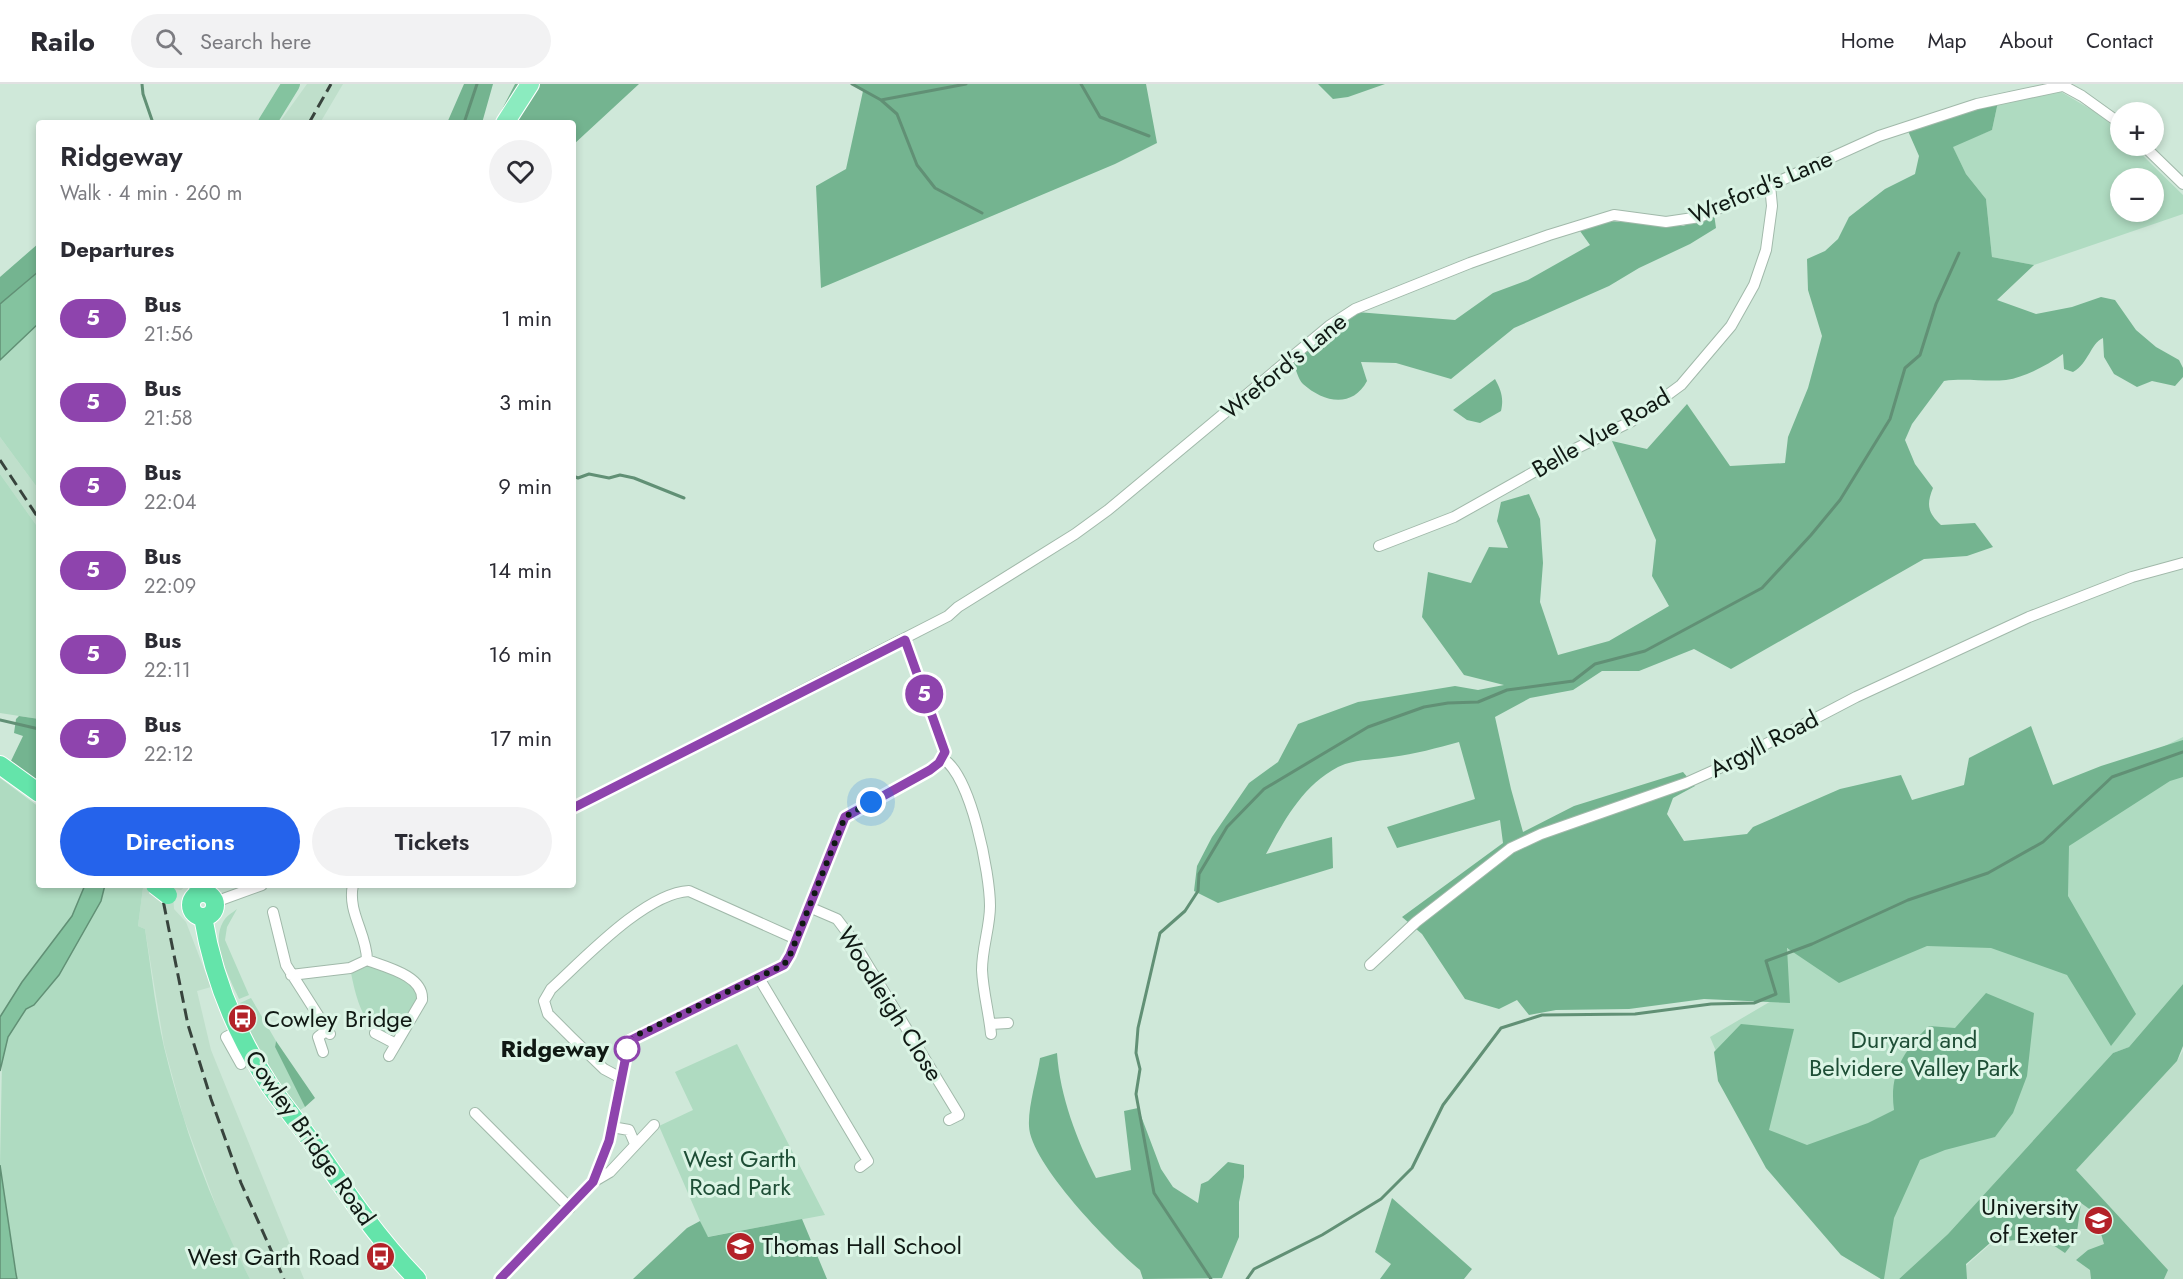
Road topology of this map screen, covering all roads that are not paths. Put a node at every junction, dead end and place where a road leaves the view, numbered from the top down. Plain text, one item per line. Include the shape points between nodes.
1 (530, 84) edge
2 (2061, 85) edge
3 (2110, 116) edge
4 (507, 120) edge
5 (2154, 156) edge
6 (2183, 184) edge
7 (1770, 185) junction
8 (1379, 546) dead end
9 (2183, 562) edge
10 (905, 640) junction
11 (943, 759) junction
12 (0, 765) edge
13 (36, 791) edge
14 (576, 806) edge
15 (250, 888) edge
16 (353, 888) edge
17 (162, 890) edge
18 (201, 900) edge
19 (809, 907) junction
20 (273, 912) dead end
21 (796, 939) junction
22 (368, 960) junction
23 (1370, 964) dead end
24 (291, 975) junction
25 (759, 978) junction
26 (1008, 1023) dead end
27 (238, 1031) junction
28 (375, 1033) dead end
29 (394, 1043) junction
30 (323, 1052) dead end
31 (389, 1056) dead end
32 (241, 1064) dead end
33 (621, 1078) junction
34 (475, 1113) dead end
35 (958, 1116) dead end
36 (654, 1125) dead end
37 (612, 1127) junction
38 (635, 1144) junction
39 (868, 1161) dead end
40 (593, 1182) junction
41 (570, 1208) junction
42 (417, 1279) edge
43 (500, 1279) edge

1 - 4 main road
2 - 3 street
2 - 7 street, Wreford's Lane via 1977,104 1879,136
5 - 6 street
7 - 8 street, Belle Vue Road via 1772,206 1766,250 1754,285 1731,326 1681,385 1632,421 1462,512
7 - 10 street, Wreford's Lane via 1685,221 1614,215 1590,222 1470,263 1355,309 1329,326 1108,510
9 - 23 street, Argyll Road via 2132,577 2029,617 1856,697 1705,775 1511,848 1425,914
10 - 11 street via 944,747
10 - 14 street, Wreford's Lane
11 - 19 street via 845,817
11 - 26 street via 956,770 974,817 989,884 982,972 991,1029
12 - 13 highway
15 - 18 street
16 - 22 street via 352,903
17 - 18 highway via 184,903
18 - 27 highway, Cowley Bridge Road via 215,970
19 - 21 street
19 - 35 street, Woodleigh Close via 842,924
20 - 24 street
21 - 25 street via 784,965
21 - 33 street via 689,891 665,898 624,922 551,989 544,1001 548,1014 604,1069
22 - 24 street via 350,968
22 - 29 street via 408,977 422,991 422,1000
24 - 30 street via 328,1032 318,1037
25 - 33 street via 629,1041
25 - 39 street
27 - 32 street via 226,1037
27 - 42 highway, Cowley Bridge Road via 272,1088 357,1208 387,1249
28 - 29 street
29 - 31 street
33 - 37 street
34 - 41 street
36 - 38 street
37 - 38 street via 629,1130
37 - 40 street
38 - 40 street via 610,1172
40 - 41 street
41 - 43 street

